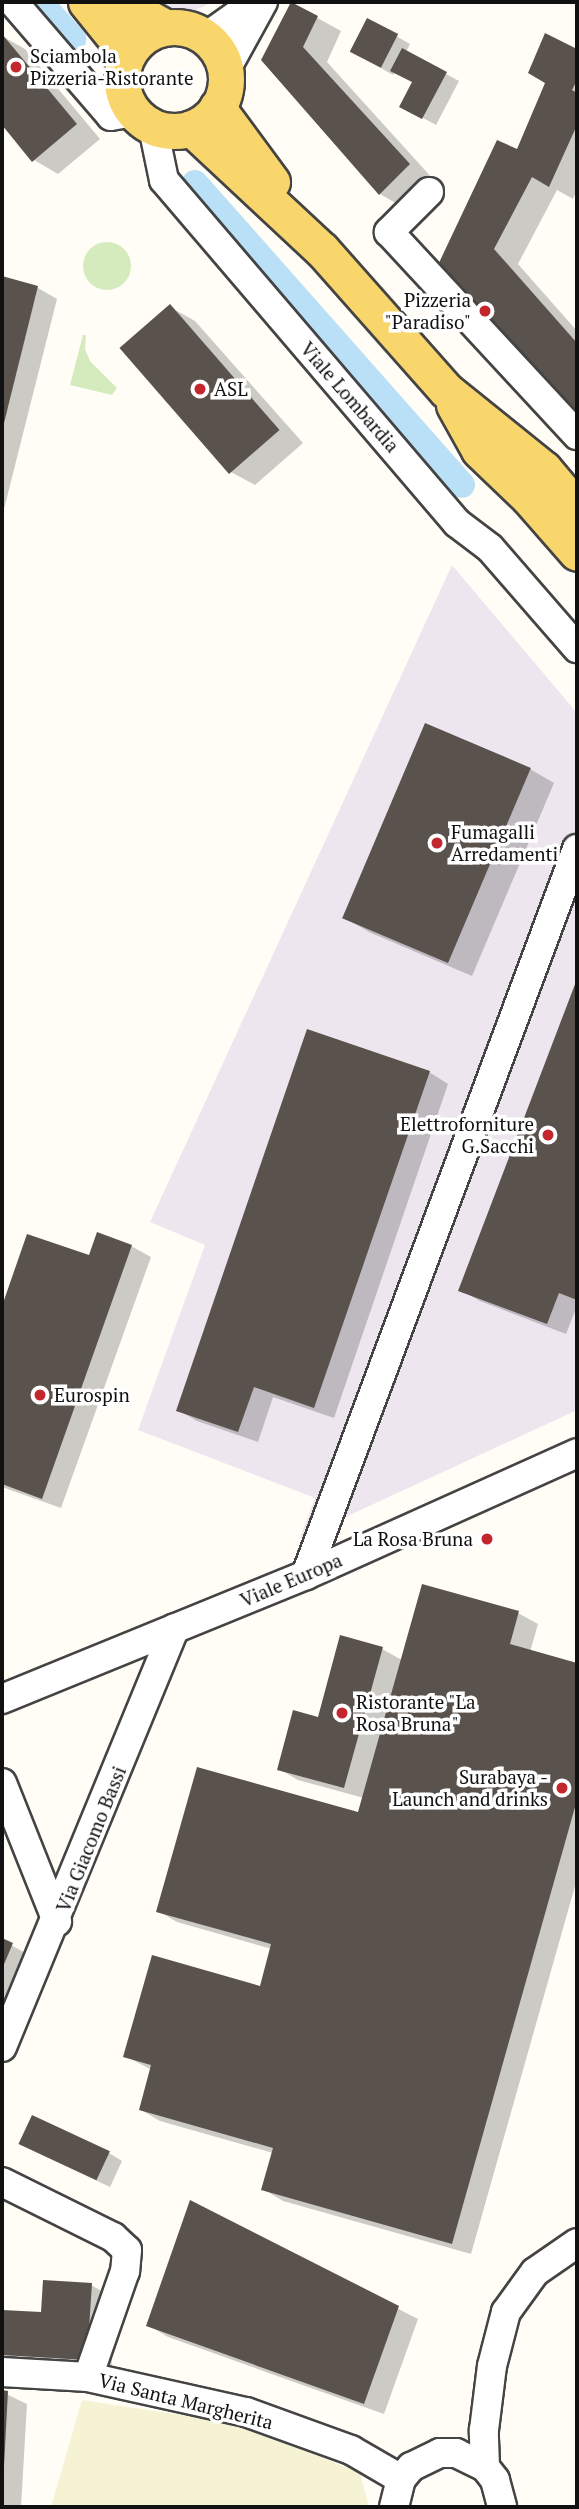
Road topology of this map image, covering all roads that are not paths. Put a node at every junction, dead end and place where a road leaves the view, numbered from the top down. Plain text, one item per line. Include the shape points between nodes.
1 (13, 2) edge
2 (86, 2) edge
3 (120, 2) edge
4 (255, 2) edge
5 (263, 2) edge
6 (165, 27) junction
7 (206, 37) junction
8 (127, 53) junction
9 (225, 71) junction
10 (204, 118) junction
11 (144, 120) junction
12 (429, 192) dead end
13 (446, 390) junction
14 (577, 435) edge
15 (577, 508) edge
16 (577, 554) edge
17 (577, 648) edge
18 (577, 849) edge
19 (577, 1453) edge
20 (306, 1575) junction
21 (175, 1628) junction
22 (2, 1699) edge
23 (2, 1783) edge
24 (57, 1921) junction
25 (2, 2047) edge
26 (2, 2182) edge
27 (577, 2243) edge
28 (492, 2366) junction
29 (2, 2372) edge
30 (88, 2377) junction
31 (440, 2453) junction
32 (485, 2467) junction
33 (401, 2479) junction
34 (505, 2503) edge
35 (394, 2507) edge

1 - 11 street via 111,116
2 - 8 main road
3 - 6 main road
4 - 7 street
5 - 9 street
6 - 7 main road via 186,27
6 - 8 main road via 143,36
7 - 9 main road
8 - 11 main road via 121,84 125,99
9 - 10 main road via 225,90
10 - 11 main road via 171,131
10 - 13 main road
11 - 17 street, Viale Lombardia via 164,180 457,523 490,548
12 - 14 street via 389,232
13 - 15 main road via 544,469
13 - 16 main road via 479,450
18 - 20 street
19 - 20 street, Viale Europa
20 - 21 street, Viale Europa
21 - 22 street, Viale Europa
21 - 24 street, Via Giacomo Bassi
23 - 24 street
24 - 25 street, Via Giacomo Bassi
26 - 30 street via 113,2237 127,2250 125,2271
27 - 28 street via 535,2272 521,2288 506,2312
28 - 31 street via 467,2424 456,2441
28 - 32 street via 484,2430
29 - 30 street, Via Santa Margherita
30 - 33 street, Via Santa Margherita via 246,2412 351,2450
31 - 32 street via 456,2453
31 - 33 street via 411,2467
32 - 34 street
33 - 35 street

